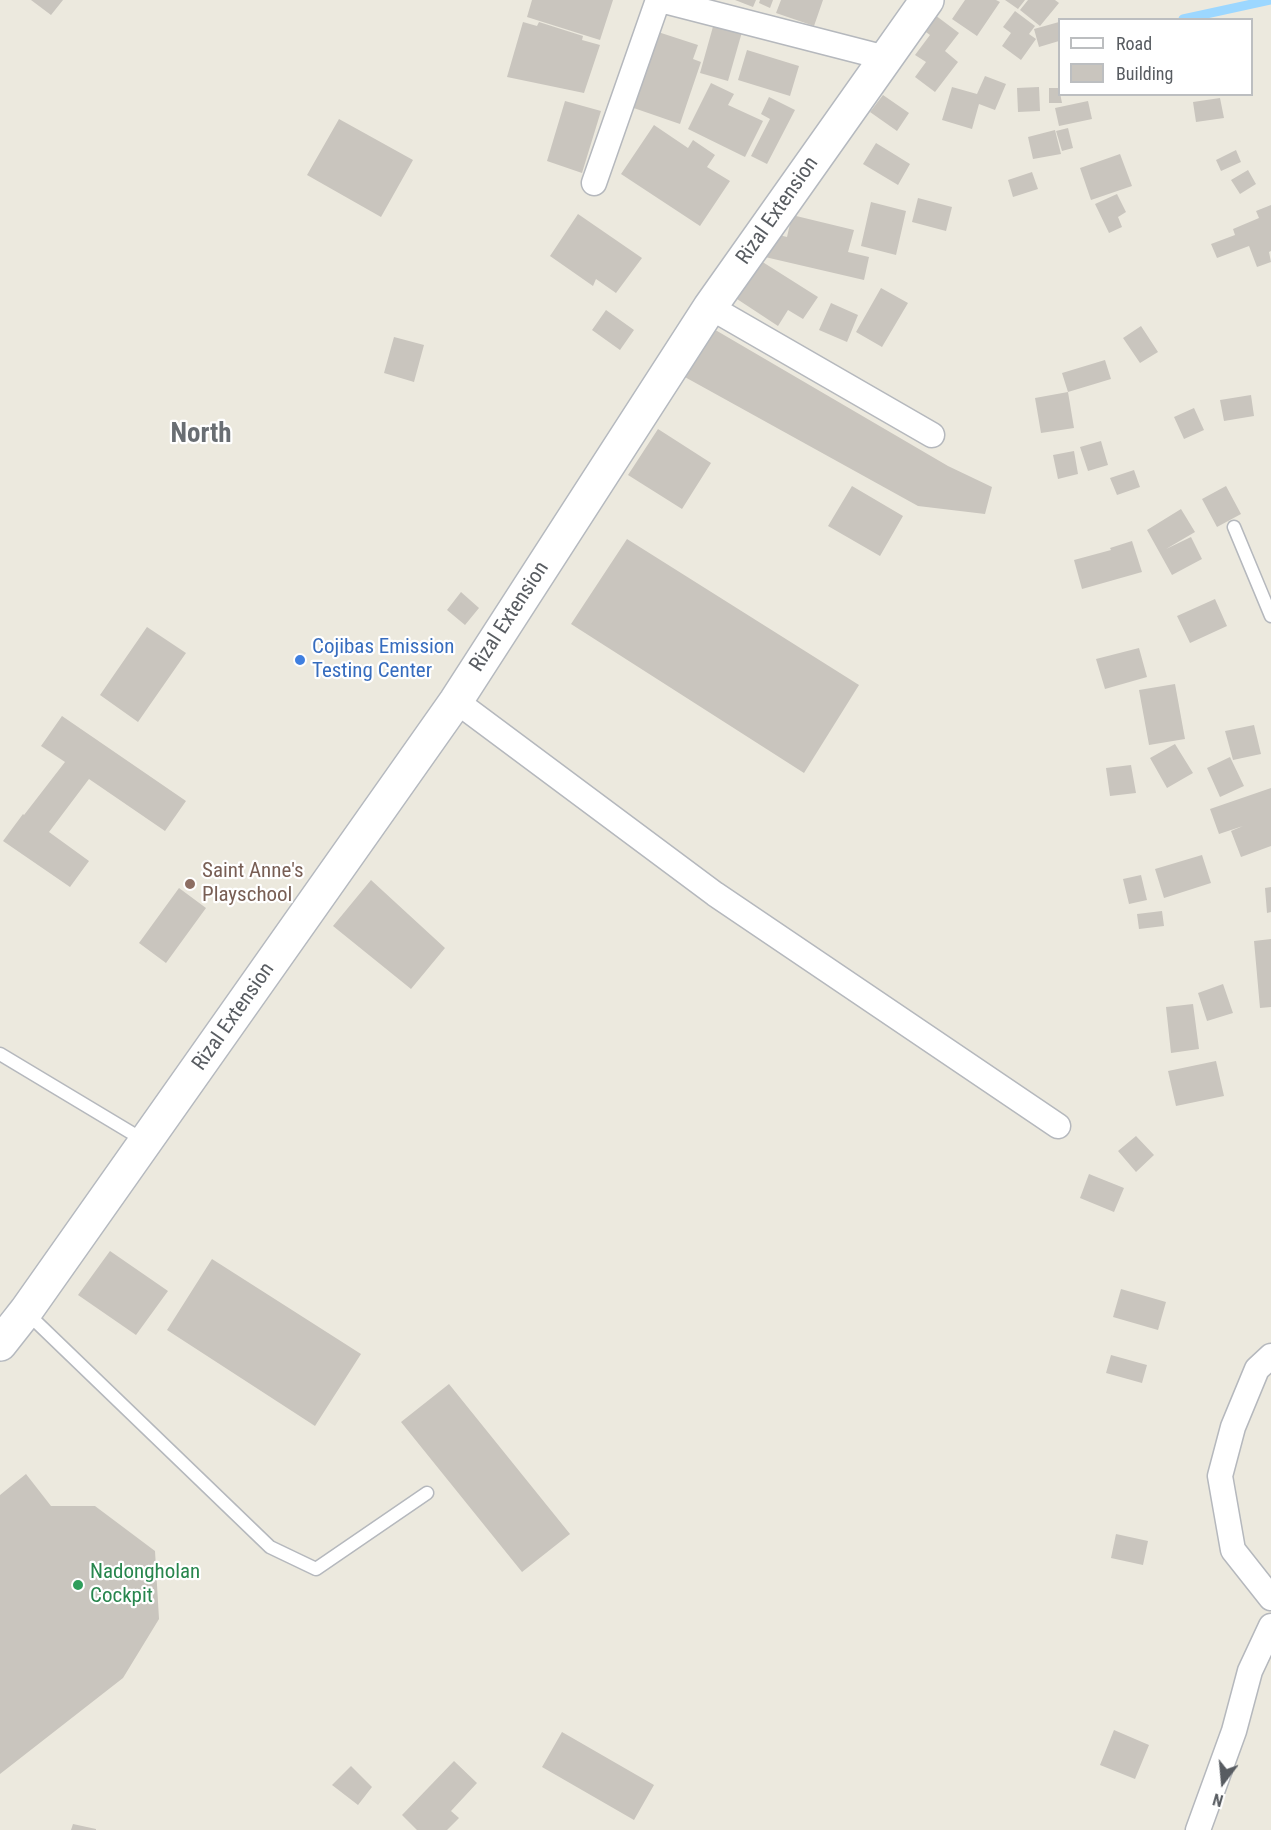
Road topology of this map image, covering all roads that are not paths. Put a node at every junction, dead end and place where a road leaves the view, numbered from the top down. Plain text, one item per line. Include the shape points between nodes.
1 (659, 0) edge
2 (927, 0) edge
3 (886, 58) junction
4 (594, 183) dead end
5 (710, 307) junction
6 (932, 435) dead end
7 (1234, 527) dead end
8 (1271, 616) edge
9 (456, 701) junction
10 (0, 1054) edge
11 (1058, 1126) dead end
12 (146, 1142) junction
13 (26, 1311) junction
14 (0, 1344) edge
15 (1271, 1356) edge
16 (427, 1493) dead end
17 (1271, 1598) edge
18 (1271, 1626) edge
19 (1198, 1830) edge

1 - 3 street
1 - 4 street
2 - 3 street, Rizal Extension
3 - 5 street, Rizal Extension
5 - 6 street
5 - 9 street, Rizal Extension
7 - 8 lane
9 - 11 street via 714,894
9 - 12 street, Rizal Extension
10 - 12 lane
12 - 13 street, Rizal Extension
13 - 14 street, Rizal Extension
13 - 16 lane via 270,1547 316,1569
15 - 17 street via 1257,1369 1233,1427 1220,1476 1233,1550
18 - 19 street via 1250,1671 1234,1731

